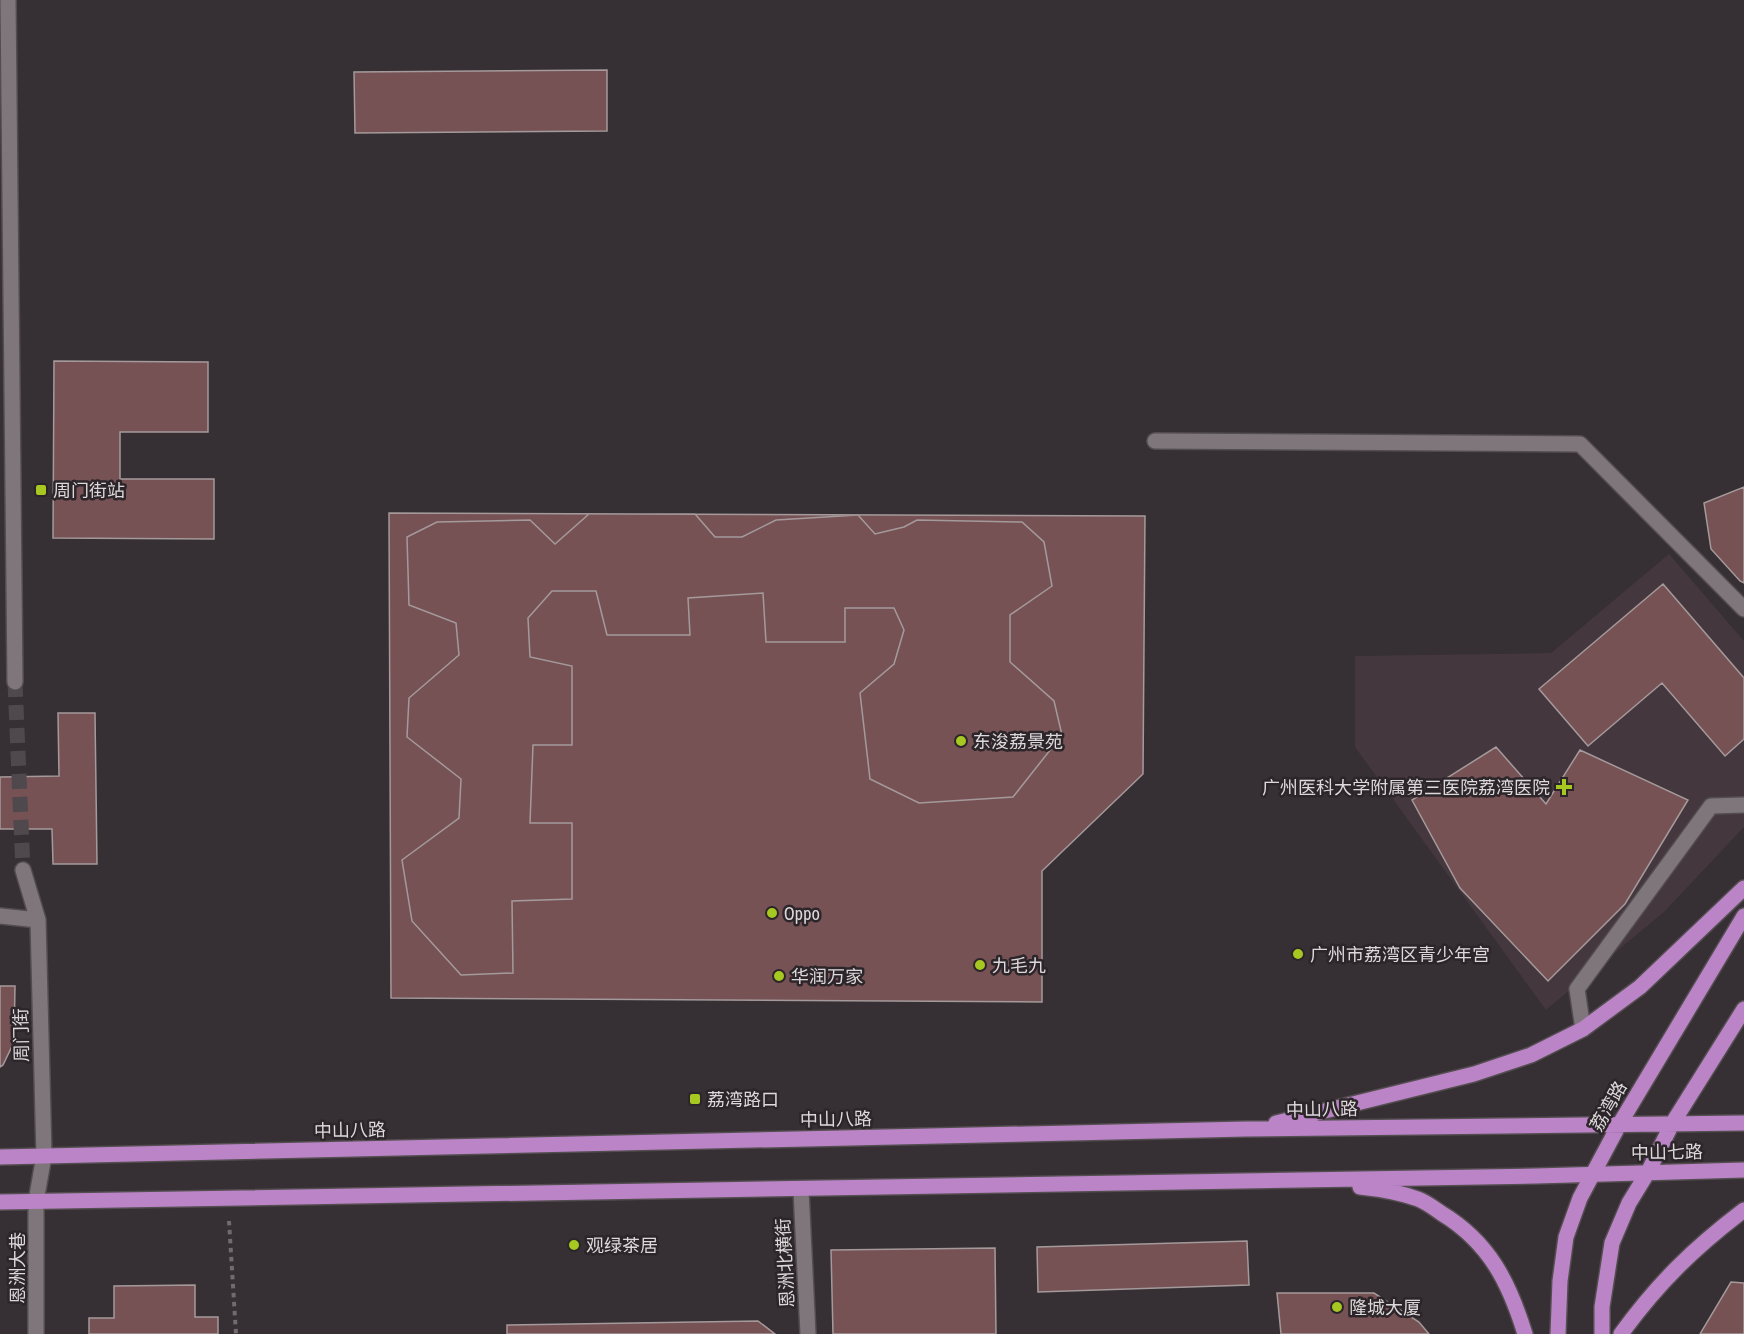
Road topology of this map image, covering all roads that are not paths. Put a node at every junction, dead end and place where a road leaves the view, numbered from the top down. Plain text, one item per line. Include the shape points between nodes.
1 (5, 5) edge
2 (1155, 441) dead end
3 (1744, 609) edge
4 (15, 682) tunnel mouth
5 (1744, 805) edge
6 (23, 870) tunnel mouth
7 (1744, 888) edge
8 (0, 916) edge
9 (1744, 916) edge
10 (38, 920) junction
11 (1744, 1009) edge
12 (1583, 1029) junction
13 (1744, 1123) edge
14 (1672, 1124) junction
15 (1619, 1125) junction
16 (1246, 1130) junction
17 (44, 1156) junction
18 (0, 1157) edge
19 (1744, 1170) edge
20 (1648, 1172) junction
21 (1592, 1173) junction
22 (1285, 1181) junction
23 (801, 1190) junction
24 (36, 1201) junction
25 (0, 1202) edge
26 (1744, 1210) edge
27 (36, 1334) edge
28 (808, 1334) edge
29 (1525, 1334) edge
30 (1558, 1334) edge
31 (1602, 1334) edge
32 (1621, 1334) edge

1 - 4 street
2 - 3 street via 1580,444
5 - 12 street via 1711,806 1577,989
6 - 10 street, 周门街
7 - 12 main road via 1640,987
8 - 10 street
9 - 15 main road, 荔湾路
10 - 17 street, 周门街
11 - 14 main road
12 - 16 main road via 1531,1054 1474,1074
13 - 14 main road, 中山七路
14 - 15 main road, 中山八路
14 - 20 main road
15 - 16 main road, 中山八路
15 - 21 main road, 荔湾路
16 - 17 main road, 中山八路
17 - 18 main road, 中山八路
17 - 24 street, 周门街
19 - 20 main road, 中山七路
20 - 21 main road, 中山七路
20 - 31 main road via 1612,1243
21 - 22 main road
21 - 30 main road, 荔湾路 via 1566,1237
22 - 23 main road
22 - 29 main road via 1385,1190 1419,1199 1452,1220 1480,1243 1497,1266
23 - 24 main road
23 - 28 street, 恩洲北横街
24 - 25 main road
24 - 27 street, 恩洲大巷
26 - 32 main road via 1662,1281

